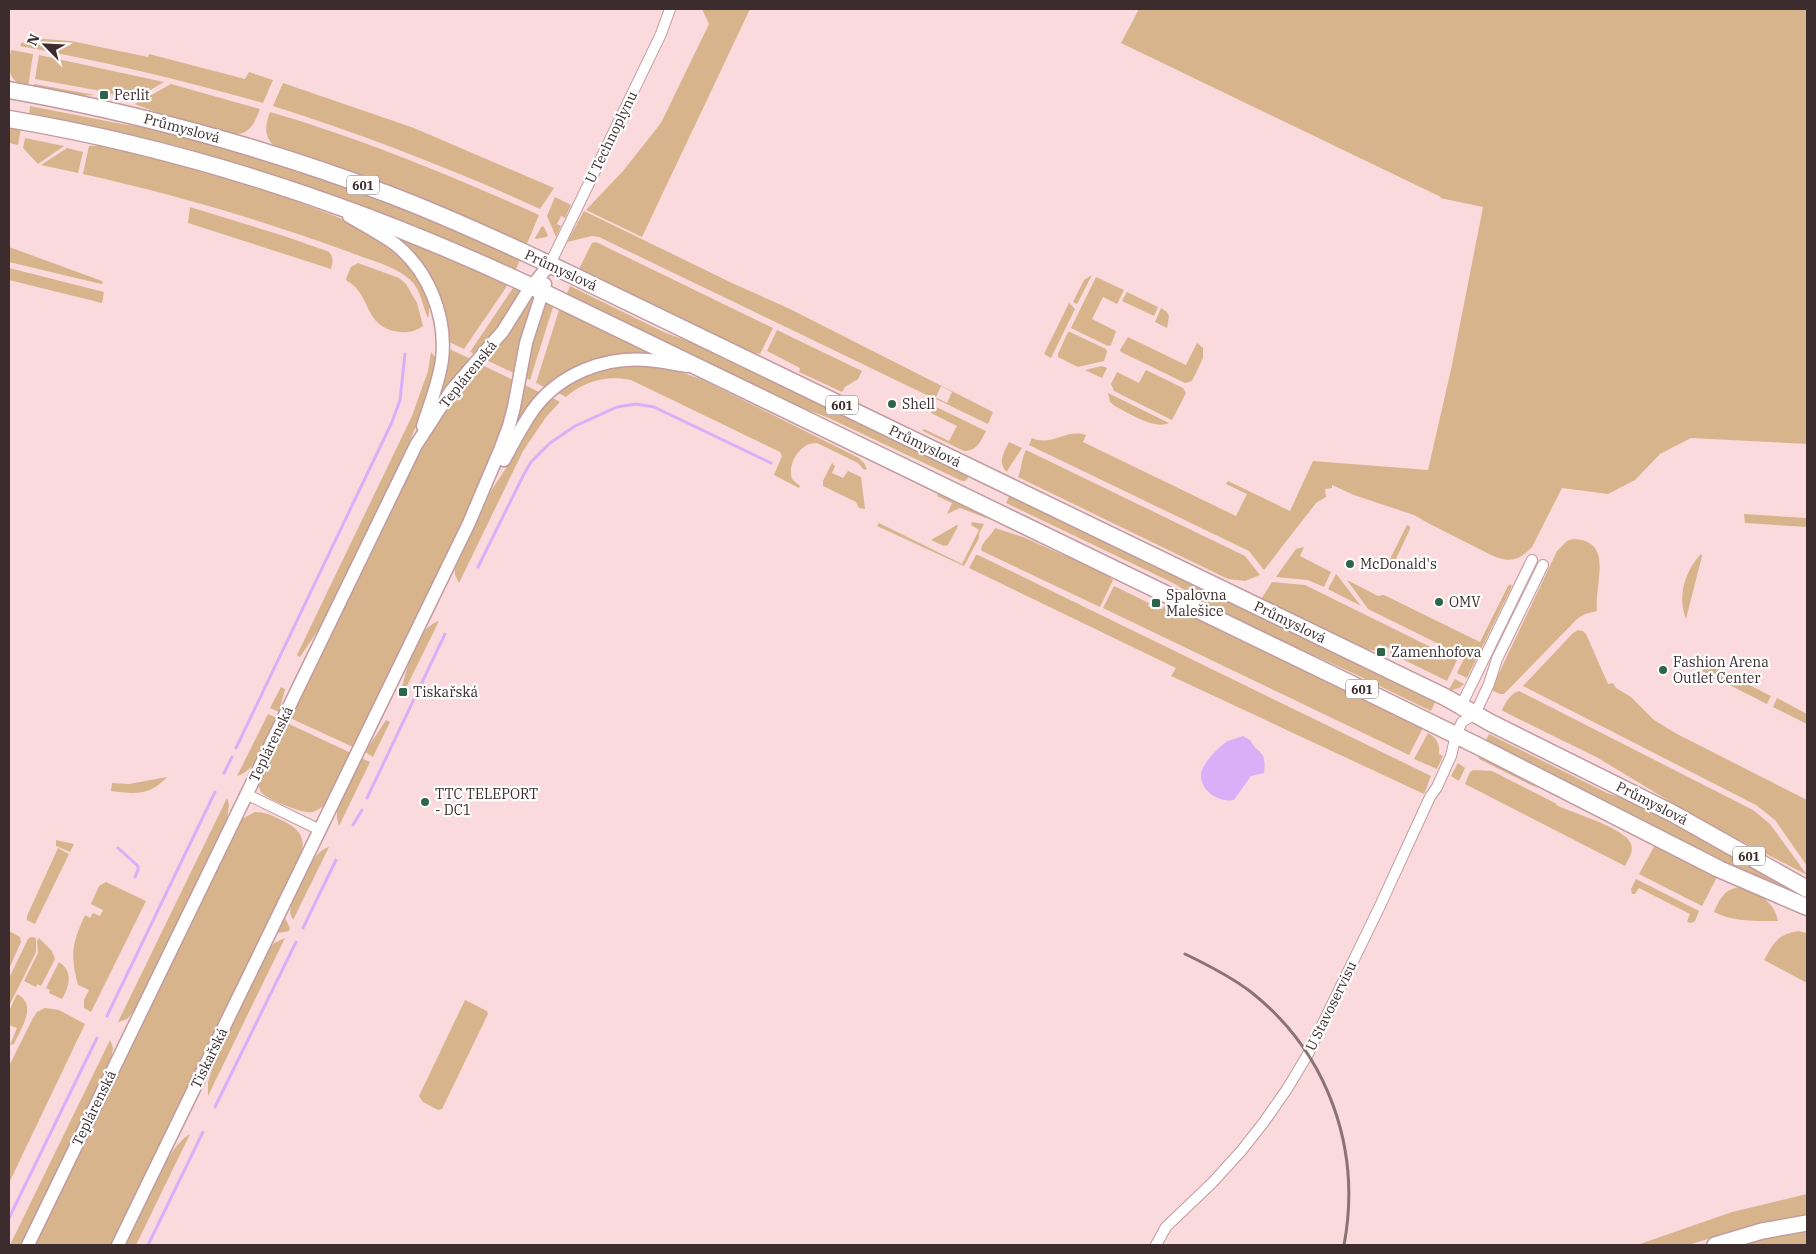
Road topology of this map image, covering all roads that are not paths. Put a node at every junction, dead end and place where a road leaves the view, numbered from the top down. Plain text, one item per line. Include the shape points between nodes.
1 (670, 9) edge
2 (9, 90) edge
3 (9, 119) edge
4 (326, 200) junction
5 (550, 264) junction
6 (537, 289) junction
7 (700, 368) junction
8 (416, 445) junction
9 (469, 523) junction
10 (1532, 560) dead end
11 (1543, 565) dead end
12 (1463, 719) junction
13 (246, 794) junction
14 (320, 830) junction
15 (1807, 889) edge
16 (1807, 907) edge
17 (1807, 1223) edge
18 (28, 1245) edge
19 (118, 1245) edge
20 (1156, 1245) edge
21 (1715, 1245) edge

1 - 5 street, U Technoplynu via 661,34
2 - 5 main road, Průmyslová / 601 via 169,124 276,155 412,204
3 - 4 main road, Průmyslová / 601 via 177,155
4 - 6 main road, Průmyslová / 601 via 444,247
4 - 8 street via 395,245 419,270 435,300 442,332 442,358
5 - 6 street, Teplárenská
5 - 12 main road, Průmyslová / 601 via 1213,584
6 - 7 main road, Průmyslová / 601
6 - 8 street, Teplárenská via 451,391
6 - 9 street, Tiskařská via 509,426
7 - 9 street via 647,360 622,360 589,368 562,382 530,416
7 - 12 main road, Průmyslová / 601 via 1050,537
8 - 13 street, Teplárenská
9 - 14 street, Tiskařská
10 - 12 street
11 - 12 street via 1489,684
12 - 15 main road, Průmyslová / 601 via 1672,813
12 - 16 main road, Průmyslová / 601 via 1726,872
12 - 20 street, U Stavoservisu via 1451,756 1308,1054 1264,1122 1214,1182 1166,1227
13 - 14 street
13 - 18 street, Teplárenská
14 - 19 street, Tiskařská
17 - 21 main road via 1762,1231

